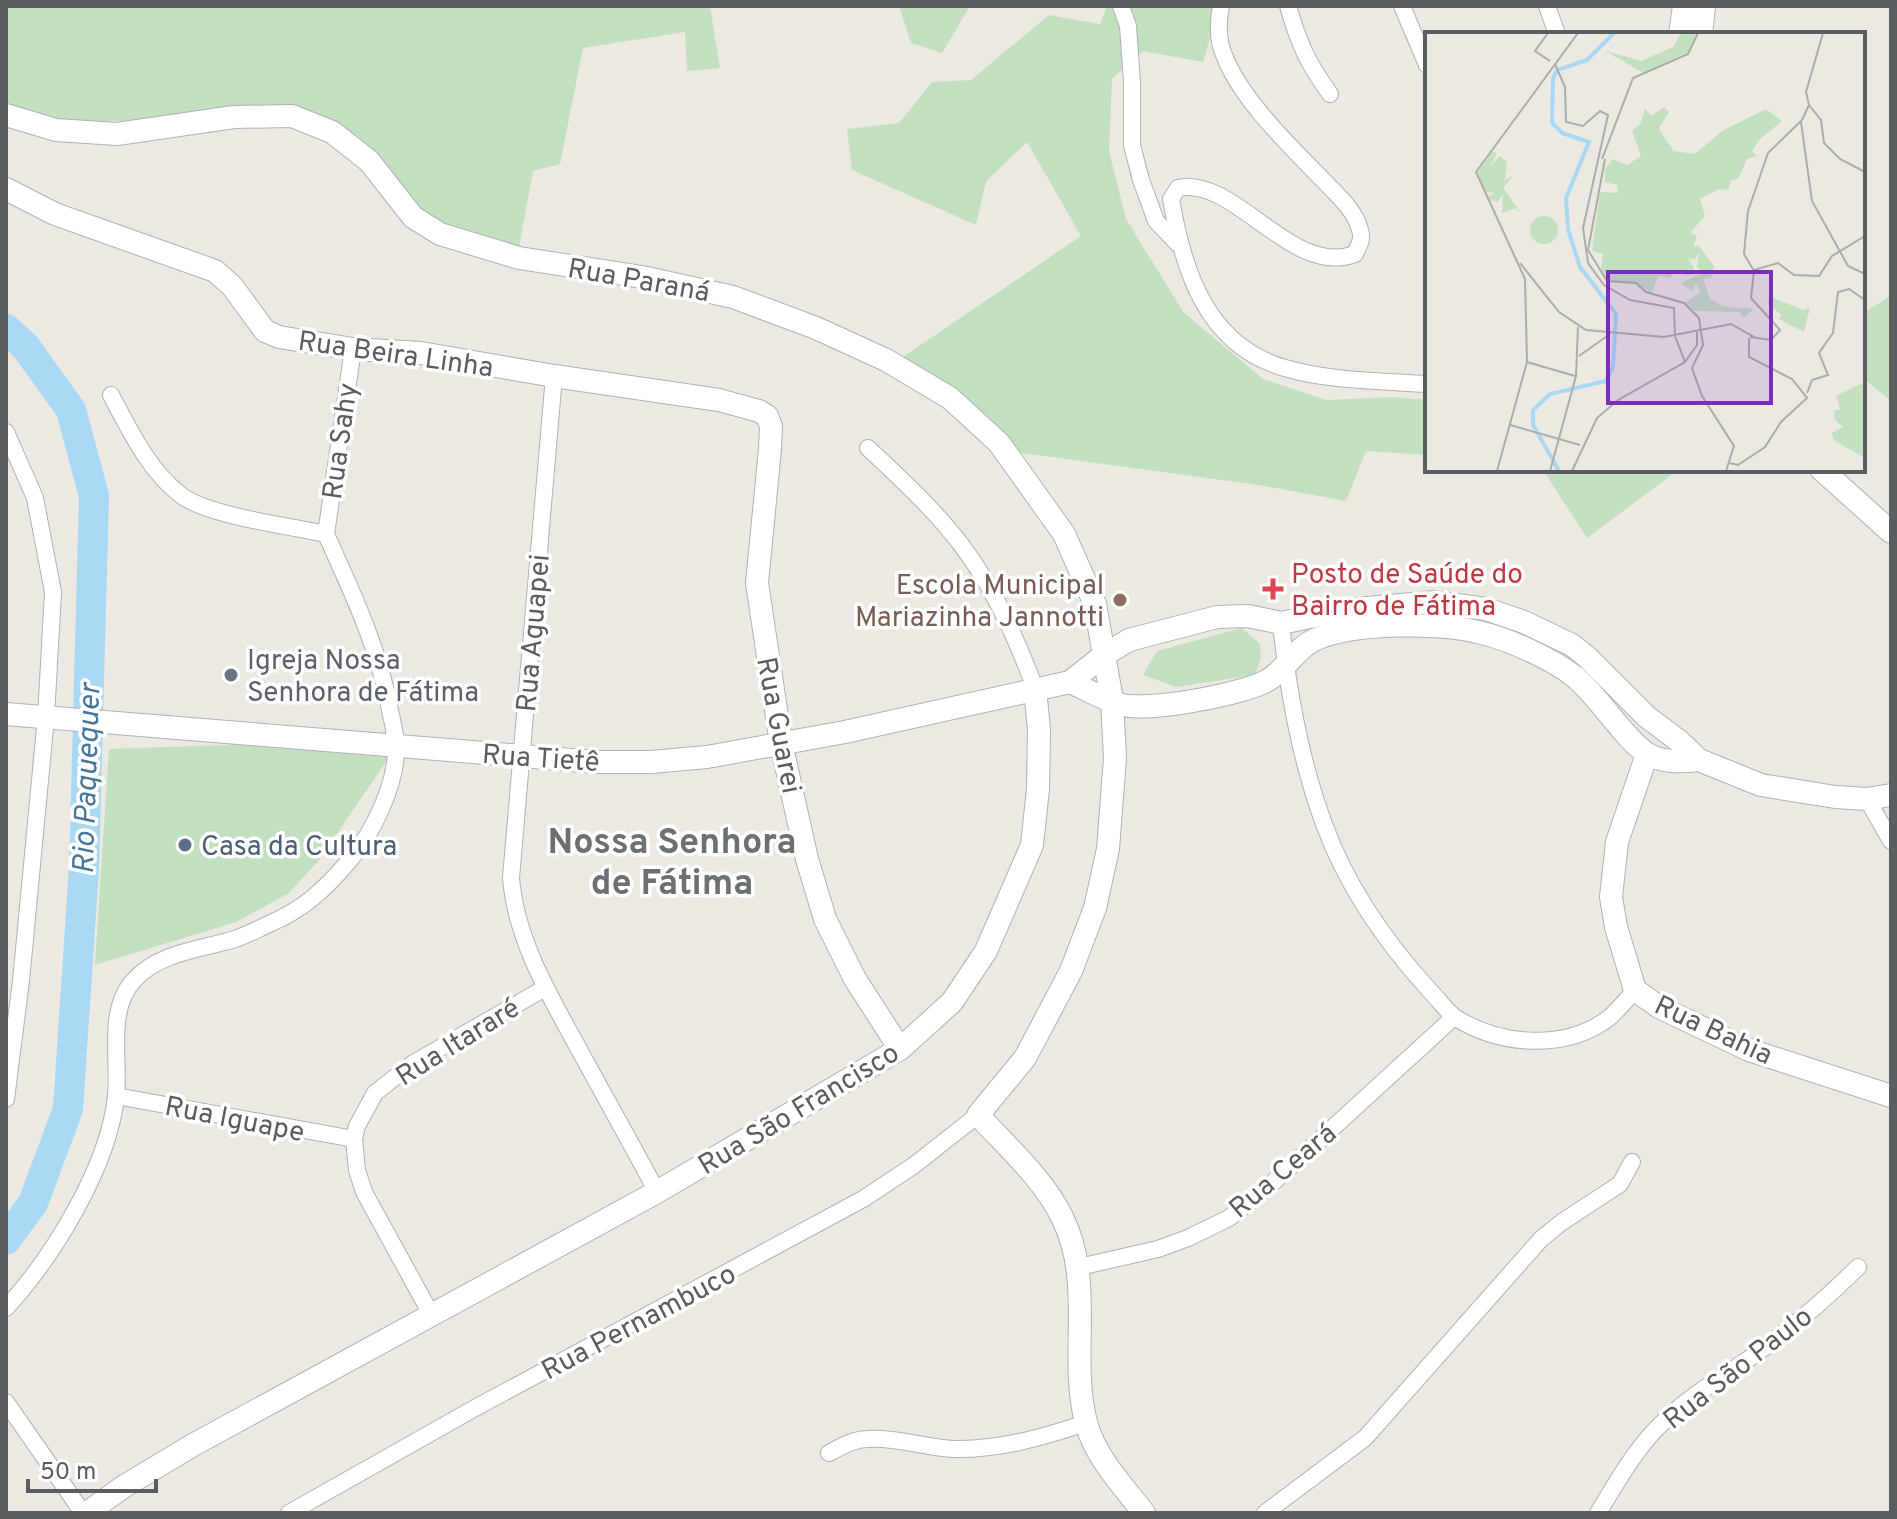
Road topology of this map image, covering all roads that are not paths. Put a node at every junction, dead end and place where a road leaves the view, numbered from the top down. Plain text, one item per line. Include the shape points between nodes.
1 (1121, 6) edge
2 (1221, 6) edge
3 (1288, 6) edge
4 (1402, 6) edge
5 (1547, 6) edge
6 (1684, 6) edge
7 (1704, 6) edge
8 (1556, 32) edge
9 (1680, 32) edge
10 (1701, 32) edge
11 (1425, 60) edge
12 (1330, 94) dead end
13 (6, 115) edge
14 (6, 189) edge
15 (1178, 244) junction
16 (353, 349) junction
17 (554, 376) junction
18 (1425, 384) edge
19 (111, 395) dead end
20 (771, 426) joint
21 (6, 432) edge
22 (868, 448) dead end
23 (14, 464) edge
24 (1824, 472) edge
25 (1891, 532) edge
26 (326, 534) junction
27 (1486, 609) junction
28 (1345, 620) junction
29 (1281, 623) junction
30 (1480, 632) junction
31 (1104, 655) junction
32 (1587, 657) junction
33 (1285, 665) junction
34 (1574, 676) junction
35 (1070, 682) junction
36 (1035, 688) junction
37 (1112, 700) junction
38 (6, 714) edge
39 (1647, 717) junction
40 (47, 718) junction
41 (6, 733) edge
42 (1629, 735) junction
43 (781, 743) junction
44 (396, 747) junction
45 (1647, 754) junction
46 (522, 756) junction
47 (1699, 760) junction
48 (1891, 795) edge
49 (1867, 799) junction
50 (1891, 841) edge
51 (14, 981) edge
52 (545, 988) junction
53 (1635, 990) junction
54 (1454, 1017) junction
55 (900, 1049) junction
56 (116, 1096) junction
57 (1891, 1096) edge
58 (6, 1099) edge
59 (978, 1115) junction
60 (354, 1139) junction
61 (1632, 1162) dead end
62 (657, 1192) junction
63 (1079, 1267) junction
64 (1858, 1267) dead end
65 (6, 1308) edge
66 (432, 1316) junction
67 (6, 1402) edge
68 (1086, 1423) junction
69 (829, 1453) dead end
70 (85, 1513) edge
71 (289, 1513) edge
72 (1144, 1513) edge
73 (1265, 1513) edge
74 (1598, 1513) edge

1 - 15 street via 1128,26 1132,145 1156,221
2 - 15 street via 1218,32 1232,73 1275,130 1351,209 1361,242 1355,254 1343,258 1308,253 1193,184 1178,188 1171,199
3 - 12 street via 1308,64
4 - 11 street
5 - 8 street
6 - 9 street
7 - 10 street
13 - 31 street, Rua Paraná via 56,130 117,134 234,117 292,116 345,141 369,161 413,217 440,234 519,258 733,297 886,360 950,398 999,443 1064,534 1095,604
14 - 16 street, Rua Beira Linha via 55,214 215,271 265,331
15 - 18 street via 1207,309 1223,330 1256,355 1305,373
16 - 17 street, Rua Beira Linha via 421,353
16 - 26 street, Rua Sahy
17 - 20 street, Rua Beira Linha via 719,400 759,411
17 - 46 street, Rua Aguapei
19 - 26 street via 148,459 185,498 209,509
20 - 43 street, Rua Guarei via 757,583
21 - 23 street
22 - 36 street, Rua São Francisco via 963,546 1012,629
23 - 40 street via 35,498 53,592
24 - 25 street
26 - 44 street via 377,651
27 - 28 street via 1435,602
27 - 30 street
27 - 32 street via 1524,622
28 - 29 street
28 - 30 street
28 - 33 street via 1303,646
29 - 31 street, Rua Tietê via 1217,617 1129,640
29 - 33 street
30 - 34 street
31 - 35 street, Rua Tietê
31 - 37 street, Rua Paraná
32 - 34 street
32 - 39 street
33 - 37 street via 1267,681 1173,705 1133,707
33 - 54 street via 1302,758 1325,828 1369,916
34 - 42 street
35 - 36 street, Rua Tietê
35 - 37 street
36 - 43 street, Rua Tietê
36 - 55 street, Rua São Francisco via 1039,730 1032,845 986,951 952,1002
37 - 59 street, Rua Paraná via 1115,758 1108,849 1095,908 1071,971 1025,1058
38 - 40 street, Rua Tietê
39 - 42 street
39 - 47 street
40 - 41 street
40 - 44 street, Rua Tietê
40 - 51 street
42 - 45 street
43 - 46 street, Rua Tietê via 651,762
43 - 55 street, Rua Guarei via 825,919
44 - 46 street, Rua Tietê
44 - 56 street via 382,809 357,852 319,894 239,938 167,958 135,978 122,1001 116,1035
45 - 47 street via 1670,761
45 - 53 street, Rua Bahia via 1617,842 1611,897
46 - 52 street, Rua Aguapei via 513,899
47 - 49 street via 1761,785
48 - 49 street
49 - 50 street
51 - 58 street
52 - 60 street, Rua Itararé via 412,1064 375,1093
52 - 62 street, Rua Aguapei
53 - 54 street via 1611,1016 1561,1039 1528,1042 1492,1035
53 - 57 street, Rua Bahia via 1749,1050
54 - 63 street, Rua Ceará via 1229,1218 1158,1249
55 - 62 street, Rua São Francisco
56 - 60 street, Rua Iguape
56 - 65 street via 104,1144 67,1228
59 - 63 street via 1043,1185 1064,1220
59 - 71 street, Rua Pernambuco via 863,1199
60 - 66 street via 364,1192
61 - 73 street via 1620,1184 1541,1239 1365,1438
62 - 66 street, Rua São Francisco
63 - 68 street
64 - 74 street, Rua São Paulo via 1814,1308 1663,1421 1631,1459
66 - 70 street, Rua São Francisco via 193,1445
67 - 70 street
68 - 69 street via 999,1447 955,1449 870,1438
68 - 72 street via 1094,1445

